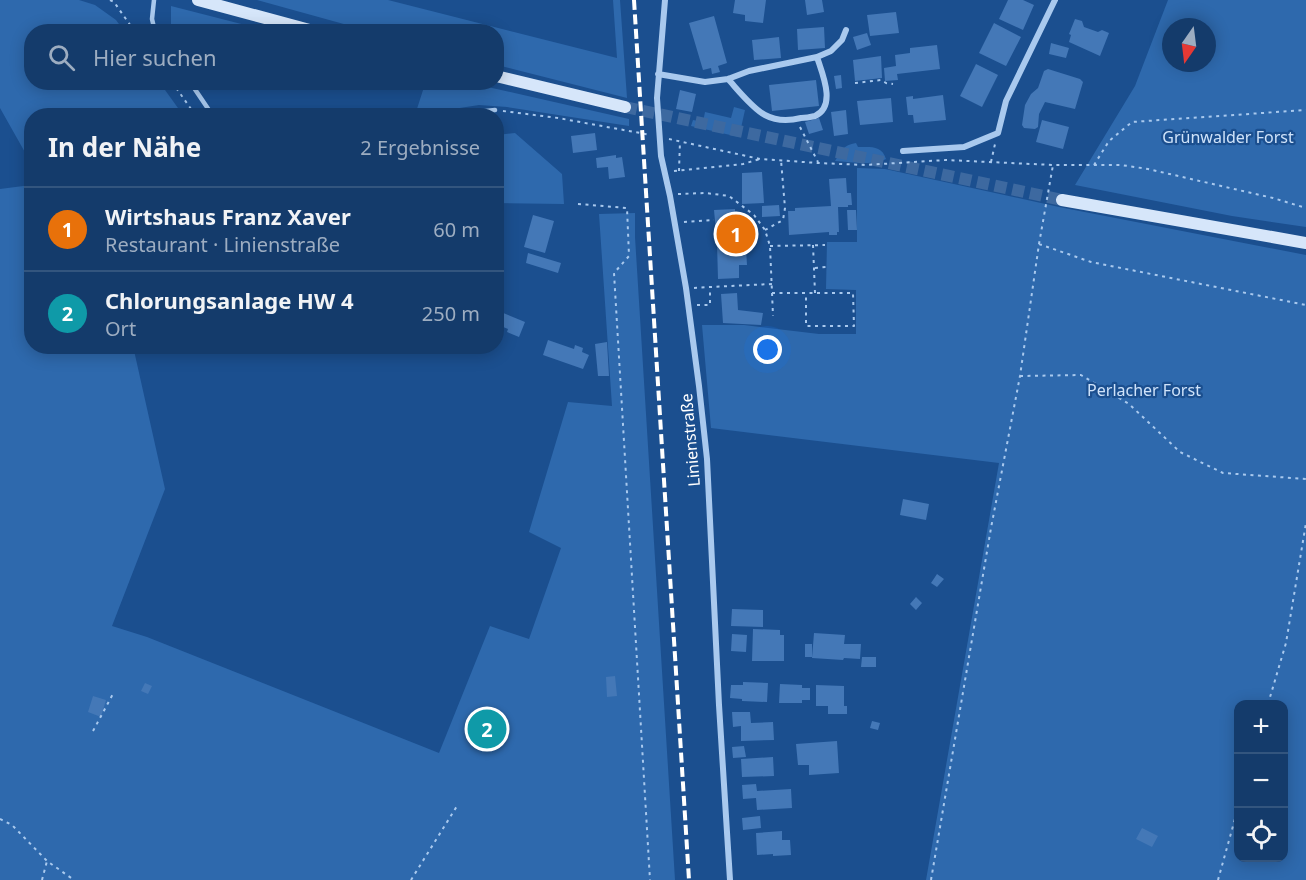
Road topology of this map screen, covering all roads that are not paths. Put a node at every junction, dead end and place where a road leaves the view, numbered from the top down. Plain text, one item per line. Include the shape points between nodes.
1 (154, 0) edge
2 (198, 0) edge
3 (665, 0) edge
4 (1054, 0) edge
5 (153, 24) edge
6 (286, 24) edge
7 (846, 30) dead end
8 (817, 57) junction
9 (658, 74) junction
10 (504, 78) edge
11 (728, 79) junction
12 (195, 90) edge
13 (625, 107) tunnel mouth
14 (208, 108) edge
15 (903, 151) dead end
16 (1062, 200) tunnel mouth
17 (1306, 243) edge
18 (730, 880) edge

1 - 5 lane
2 - 6 main road
3 - 9 street, Linienstraße
4 - 15 street via 1006,101 998,133 964,147
7 - 8 street via 831,51
8 - 11 street
8 - 11 street via 827,95 826,105 816,115 780,120 764,114
9 - 11 street via 705,82
9 - 18 street, Linienstraße via 661,156 686,288 706,459
10 - 13 main road
12 - 14 lane
16 - 17 main road

